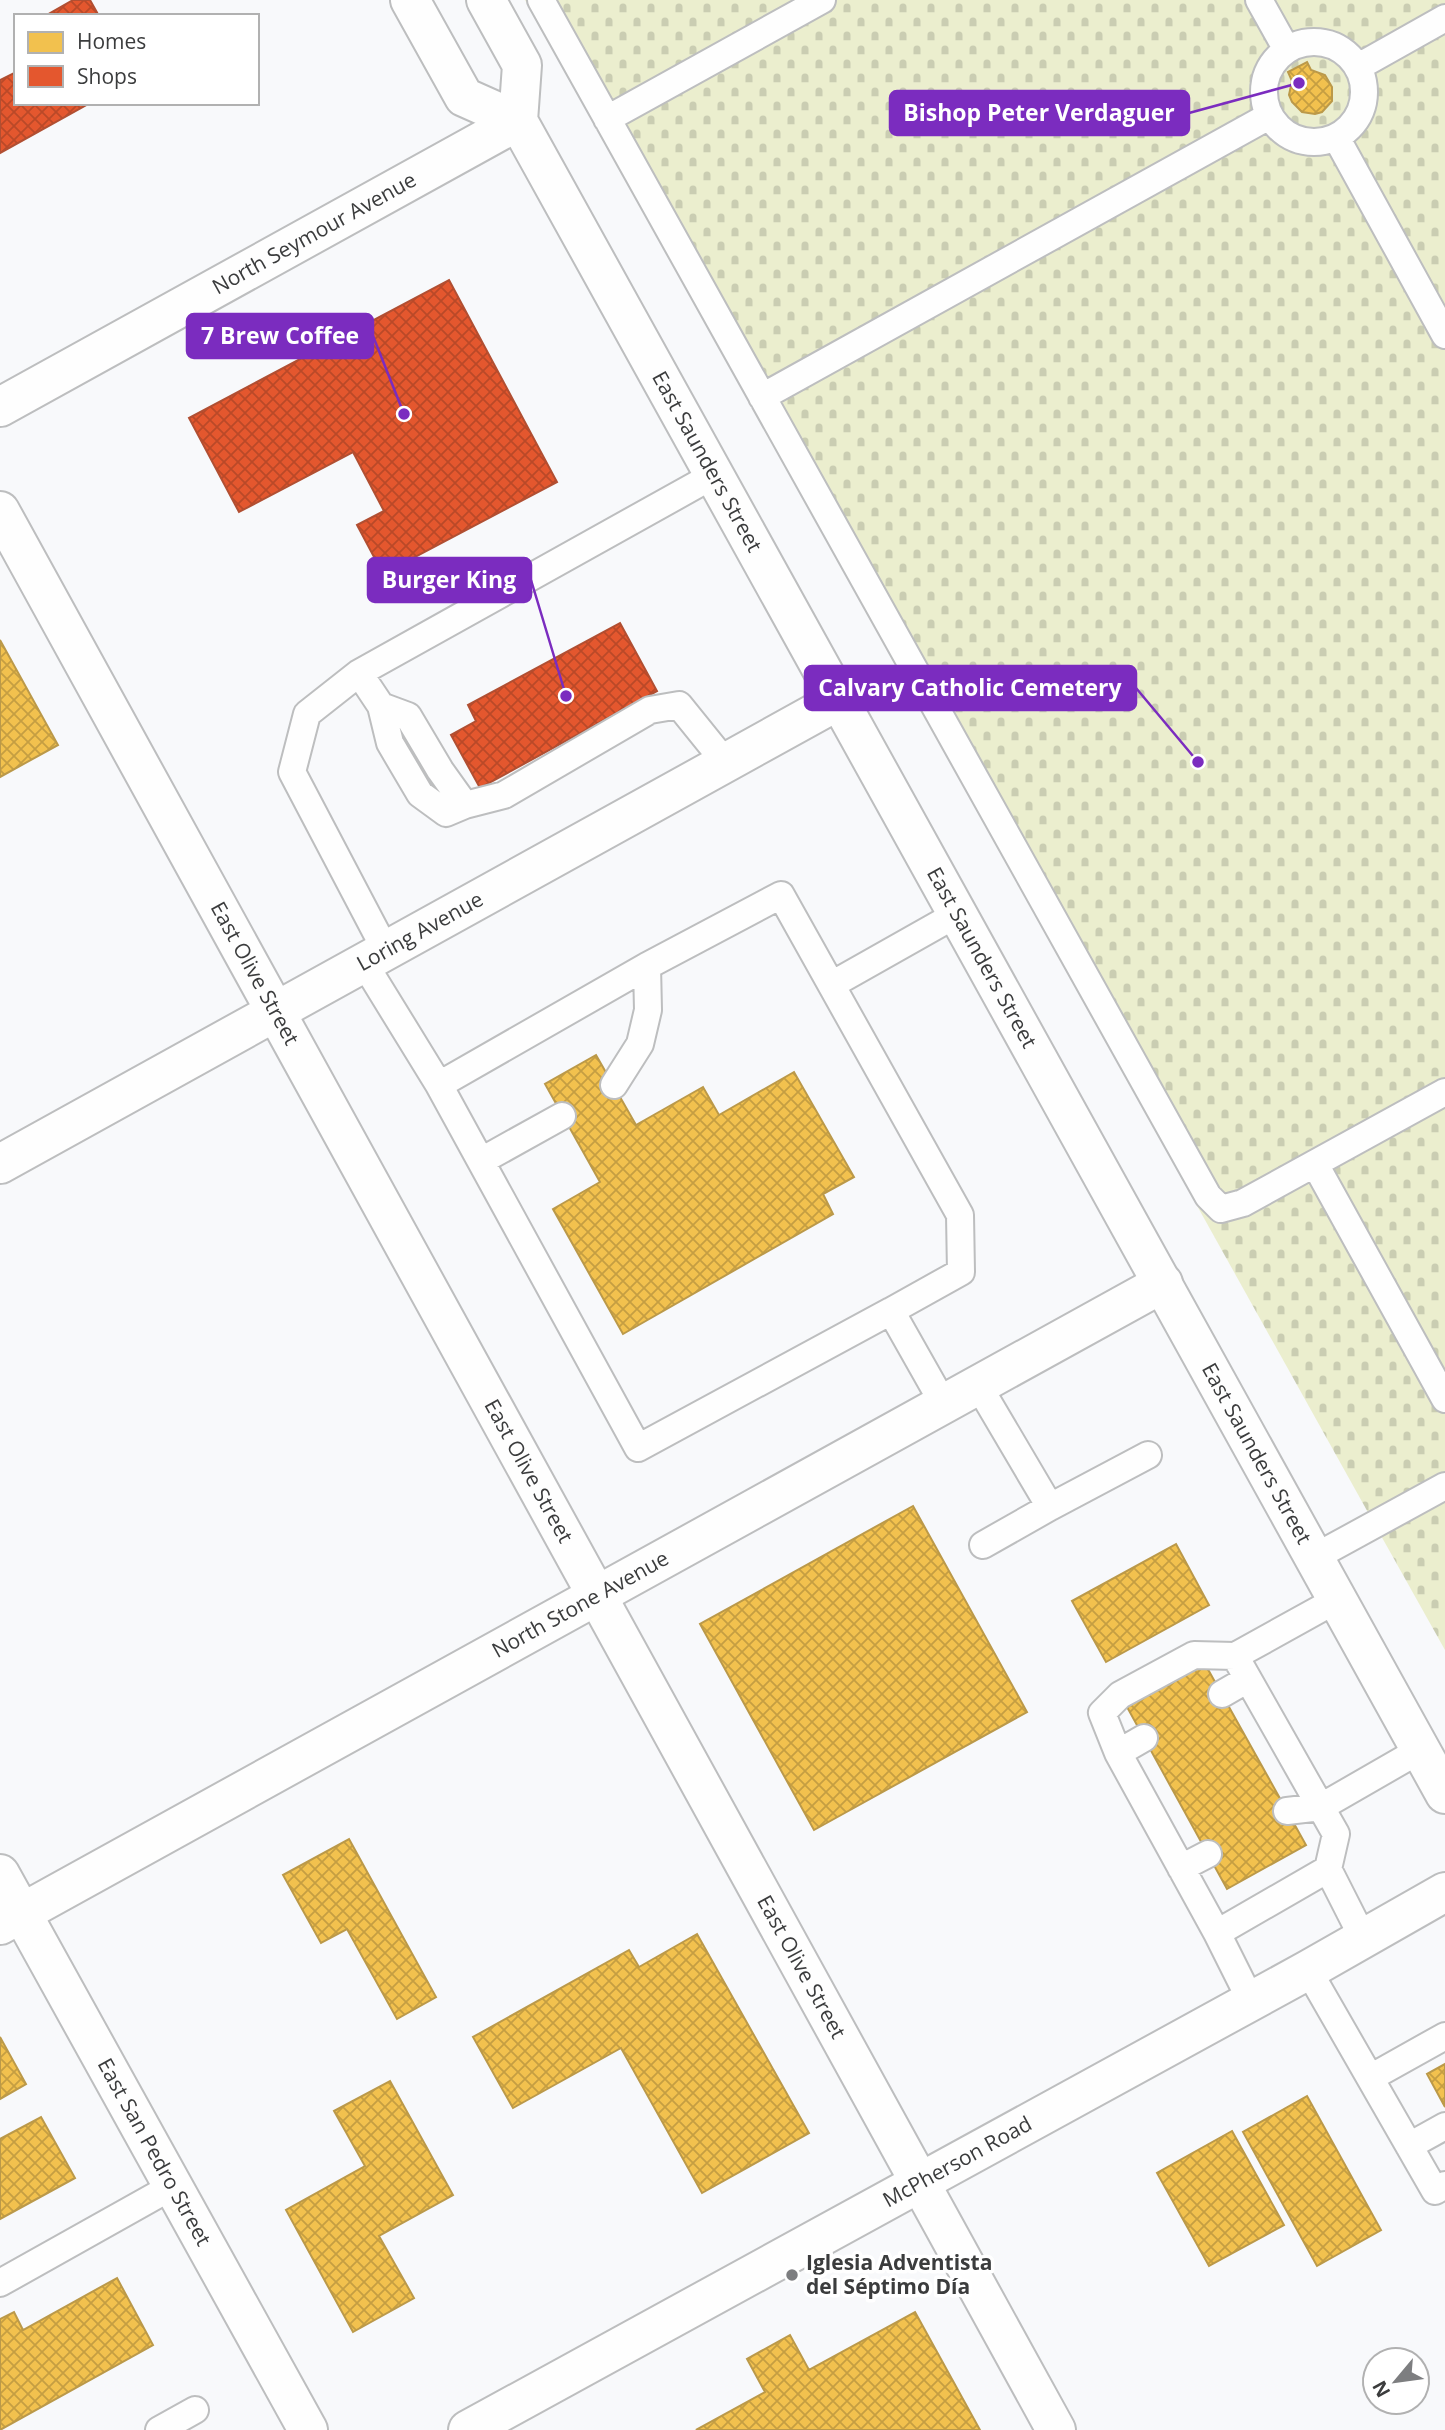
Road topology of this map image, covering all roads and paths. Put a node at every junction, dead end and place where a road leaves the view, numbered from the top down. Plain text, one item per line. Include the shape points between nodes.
1 (410, 0) edge
2 (486, 0) edge
3 (541, 0) edge
4 (822, 0) edge
5 (1259, 0) edge
6 (1445, 18) edge
7 (1287, 50) junction
8 (1358, 67) junction
9 (1269, 116) junction
10 (607, 119) junction
11 (518, 121) junction
12 (1336, 137) junction
13 (1445, 335) edge
14 (762, 397) junction
15 (0, 407) edge
16 (714, 475) junction
17 (0, 511) edge
18 (359, 673) junction
19 (839, 700) junction
20 (725, 762) junction
21 (957, 914) junction
22 (375, 957) junction
23 (647, 966) junction
24 (832, 984) junction
25 (276, 1012) junction
26 (439, 1085) junction
27 (614, 1085) dead end
28 (1445, 1092) edge
29 (562, 1116) dead end
30 (481, 1161) junction
31 (0, 1164) edge
32 (1315, 1164) junction
33 (1163, 1283) junction
34 (891, 1311) junction
35 (978, 1385) junction
36 (1445, 1399) edge
37 (943, 1403) junction
38 (1148, 1455) dead end
39 (1445, 1486) edge
40 (1050, 1507) junction
41 (983, 1545) dead end
42 (1315, 1557) junction
43 (597, 1596) junction
44 (1338, 1599) junction
45 (1235, 1656) junction
46 (1248, 1679) junction
47 (1222, 1694) dead end
48 (1144, 1738) dead end
49 (1420, 1750) junction
50 (1118, 1753) junction
51 (1445, 1794) edge
52 (1321, 1807) junction
53 (1287, 1811) dead end
54 (1208, 1854) dead end
55 (1181, 1868) junction
56 (1328, 1868) junction
57 (0, 1874) edge
58 (1445, 1892) edge
59 (11, 1919) edge
60 (1217, 1933) junction
61 (1363, 1938) junction
62 (1308, 1969) junction
63 (1251, 2001) junction
64 (1445, 2036) edge
65 (1370, 2078) junction
66 (1445, 2126) edge
67 (1409, 2147) junction
68 (920, 2181) junction
69 (1445, 2185) edge
70 (173, 2186) junction
71 (0, 2283) edge
72 (195, 2410) dead end
73 (159, 2430) edge
74 (308, 2430) edge
75 (468, 2430) edge
76 (1056, 2430) edge

1 - 11 street via 464,97
2 - 11 street via 522,65
3 - 10 lane
4 - 10 lane
5 - 7 lane
6 - 8 lane
7 - 8 lane via 1298,44 1326,43 1339,48
7 - 9 lane via 1275,59 1263,86
8 - 12 lane via 1363,91 1359,114 1350,128
9 - 12 lane via 1278,128 1307,142
9 - 14 lane
10 - 14 lane
11 - 15 street, North Seymour Avenue
11 - 16 street, East Saunders Street
12 - 13 lane
14 - 32 lane via 1208,1196 1221,1209 1243,1203
16 - 18 lane
16 - 19 street, East Saunders Street
17 - 25 street, East Olive Street
18 - 20 lane via 381,706 390,743 420,794 446,813 504,795 650,710 679,705
18 - 22 lane via 307,714 292,772
19 - 20 street, Loring Avenue
19 - 21 street, East Saunders Street
20 - 22 street, Loring Avenue
21 - 24 lane
21 - 33 street, East Saunders Street
22 - 25 street, Loring Avenue
22 - 26 lane
23 - 24 lane via 781,895
23 - 26 lane
23 - 27 lane via 648,1010 640,1044
24 - 34 lane via 960,1215 961,1272
25 - 31 street, Loring Avenue
25 - 43 street, East Olive Street
26 - 30 lane
28 - 32 lane
29 - 30 lane
30 - 34 lane via 638,1448
32 - 36 lane
33 - 35 street, North Stone Avenue
33 - 42 street, East Saunders Street
34 - 37 lane
35 - 37 street, North Stone Avenue
35 - 40 lane
37 - 43 street, North Stone Avenue
38 - 40 lane
39 - 42 lane
40 - 41 lane
42 - 44 street, East Saunders Street
43 - 59 street, North Stone Avenue
43 - 68 street, East Olive Street
44 - 45 lane
44 - 49 street, East Saunders Street
45 - 46 lane
45 - 50 lane via 1194,1655 1120,1695 1102,1713
46 - 47 lane
46 - 52 lane
48 - 50 lane
49 - 51 street, East Saunders Street
49 - 52 lane
50 - 55 lane
52 - 53 lane
52 - 56 lane via 1336,1834
54 - 55 lane
55 - 60 lane
56 - 60 lane
56 - 61 lane
57 - 59 street, East San Pedro Street
58 - 61 street, McPherson Road
59 - 70 street, East San Pedro Street
60 - 63 lane
61 - 62 street, McPherson Road
62 - 63 street, McPherson Road
62 - 65 lane
63 - 68 street, McPherson Road
64 - 65 lane
65 - 67 lane
66 - 67 lane
67 - 69 lane via 1435,2191
68 - 75 street, McPherson Road
68 - 76 street, East Olive Street
70 - 71 lane
70 - 74 street, East San Pedro Street
72 - 73 lane

